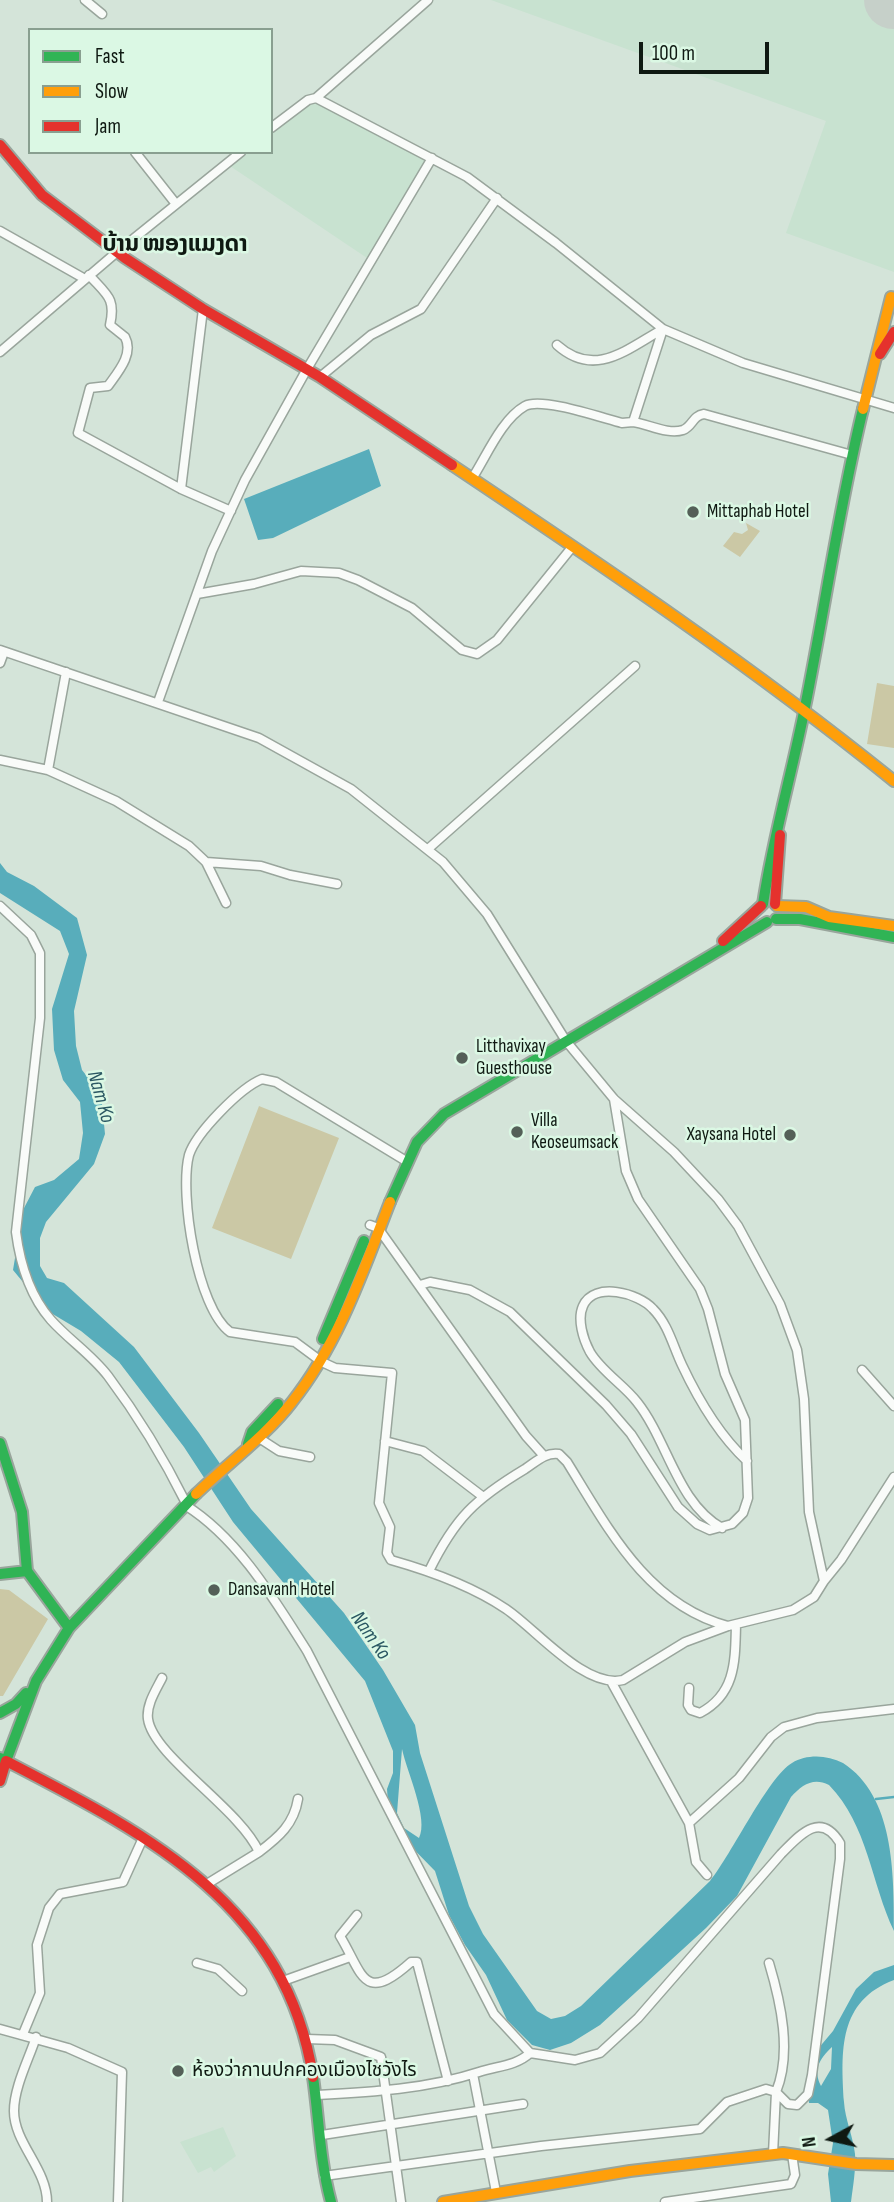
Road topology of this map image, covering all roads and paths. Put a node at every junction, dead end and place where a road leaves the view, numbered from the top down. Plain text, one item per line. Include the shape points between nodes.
1 (85, 0) edge
2 (428, 0) edge
3 (102, 14) dead end
4 (316, 98) junction
5 (273, 126) edge
6 (0, 145) edge
7 (238, 154) edge
8 (140, 155) edge
9 (432, 158) junction
10 (497, 198) junction
11 (176, 204) junction
12 (0, 231) edge
13 (117, 252) junction
14 (87, 277) junction
15 (894, 298) edge
16 (203, 309) junction
17 (663, 329) junction
18 (894, 332) edge
19 (557, 345) dead end
20 (0, 352) edge
21 (873, 365) junction
22 (307, 369) junction
23 (320, 377) junction
24 (864, 401) junction
25 (894, 408) edge
26 (633, 422) junction
27 (852, 455) junction
28 (473, 477) junction
29 (181, 489) junction
30 (231, 511) junction
31 (573, 546) junction
32 (197, 594) junction
33 (2, 651) edge
34 (0, 663) edge
35 (635, 666) dead end
36 (66, 672) junction
37 (158, 702) junction
38 (804, 709) junction
39 (0, 760) edge
40 (48, 770) junction
41 (894, 781) edge
42 (781, 818) junction
43 (428, 849) junction
44 (206, 862) junction
45 (337, 884) dead end
46 (226, 903) dead end
47 (762, 905) junction
48 (776, 905) junction
49 (0, 906) edge
50 (772, 920) junction
51 (894, 926) edge
52 (894, 937) edge
53 (732, 940) junction
54 (564, 1037) junction
55 (614, 1099) junction
56 (402, 1158) junction
57 (374, 1227) junction
58 (420, 1285) junction
59 (318, 1359) junction
60 (862, 1370) dead end
61 (894, 1406) edge
62 (260, 1438) junction
63 (385, 1441) junction
64 (0, 1443) edge
65 (244, 1448) junction
66 (544, 1456) junction
67 (310, 1457) dead end
68 (747, 1461) junction
69 (894, 1477) edge
70 (482, 1496) junction
71 (186, 1503) junction
72 (722, 1528) junction
73 (27, 1571) junction
74 (429, 1571) junction
75 (0, 1574) edge
76 (824, 1581) junction
77 (732, 1626) junction
78 (69, 1628) junction
79 (162, 1678) dead end
80 (36, 1681) junction
81 (612, 1683) junction
82 (689, 1688) dead end
83 (894, 1709) edge
84 (0, 1713) edge
85 (5, 1745) edge
86 (3, 1759) edge
87 (0, 1781) edge
88 (298, 1799) dead end
89 (689, 1823) junction
90 (143, 1838) junction
91 (260, 1852) junction
92 (707, 1875) dead end
93 (207, 1884) junction
94 (357, 1915) dead end
95 (351, 1956) junction
96 (197, 1963) dead end
97 (769, 1963) dead end
98 (283, 1981) junction
99 (242, 1991) dead end
100 (0, 2029) edge
101 (23, 2034) junction
102 (36, 2038) junction
103 (307, 2039) junction
104 (530, 2053) junction
105 (473, 2074) junction
106 (448, 2081) junction
107 (385, 2091) junction
108 (776, 2092) junction
109 (317, 2095) junction
110 (523, 2104) dead end
111 (480, 2112) junction
112 (390, 2125) junction
113 (322, 2135) junction
114 (487, 2154) junction
115 (773, 2154) junction
116 (792, 2154) junction
117 (894, 2165) edge
118 (396, 2166) junction
119 (324, 2176) junction
120 (496, 2192) junction
121 (47, 2202) edge
122 (121, 2202) edge
123 (331, 2202) edge
124 (401, 2202) edge
125 (443, 2202) edge
126 (665, 2202) edge

1 - 3 street
2 - 4 street
4 - 5 street
4 - 9 street
6 - 13 main road via 42,195
7 - 11 street
8 - 11 street
9 - 10 street
9 - 22 street
10 - 17 street
10 - 23 street via 421,309 371,335
11 - 13 street
12 - 14 street
13 - 14 street
13 - 16 main road
14 - 20 street
14 - 29 street via 110,298 114,309 110,325 125,337 128,349 108,386 90,388 78,433
15 - 21 main road
16 - 22 main road
16 - 29 street
17 - 19 street via 602,362 569,356
17 - 24 street via 743,363
17 - 26 street
18 - 21 main road
21 - 24 main road
22 - 23 main road
22 - 30 street
23 - 28 main road
24 - 25 street
24 - 27 main road
26 - 27 street via 683,430 696,415 704,414
26 - 28 street via 526,405 510,420
27 - 38 main road
28 - 31 main road
29 - 30 street
30 - 32 street
31 - 32 street via 497,640 477,654 462,650 412,608 339,573 302,571
31 - 38 main road via 659,602
32 - 37 street
33 - 34 street
33 - 36 street
35 - 43 street
36 - 37 street
36 - 40 street
37 - 43 street via 259,738 307,762 351,789
38 - 41 main road
38 - 42 main road
39 - 40 street
40 - 44 street via 116,801 189,846
42 - 47 main road
42 - 48 main road
43 - 54 street via 487,914
44 - 45 street via 261,866
44 - 46 street
47 - 48 main road
47 - 50 main road via 759,915
47 - 53 main road
48 - 50 main road
48 - 51 main road
49 - 71 street via 31,935 40,953 40,1018 16,1232 20,1260 51,1320 107,1374
50 - 52 main road via 800,919
50 - 53 main road
53 - 54 main road
54 - 55 street
54 - 56 main road via 444,1114
55 - 68 street via 620,1146 638,1199 708,1309 725,1374 745,1420
55 - 76 street via 718,1199 780,1304 797,1350 804,1399 808,1512
56 - 57 main road
56 - 59 street via 276,1082 262,1079 227,1107 193,1144 185,1181 190,1228 203,1284 218,1321 230,1332 295,1342
57 - 58 street
57 - 59 main road via 356,1288
58 - 66 street
58 - 72 street via 430,1282 470,1290 510,1312 622,1424 678,1507 710,1530
59 - 62 main road via 292,1403
59 - 63 street via 335,1368 392,1373
59 - 65 main road via 252,1432
60 - 61 street
62 - 65 main road
62 - 67 street via 279,1451
63 - 70 street via 423,1451
63 - 74 street via 379,1503 390,1527 388,1557
64 - 73 main road via 22,1512
65 - 71 main road
66 - 70 street
66 - 77 street via 559,1454 567,1462 614,1538 650,1583 711,1622
68 - 72 street via 746,1506 733,1524
68 - 72 street via 719,1427 652,1307 620,1293 588,1298 581,1321 591,1354 653,1424 691,1500
69 - 76 street
70 - 74 street via 462,1515
71 - 78 main road
71 - 104 street via 214,1524 283,1612 494,2014
73 - 75 main road
73 - 78 main road
74 - 81 street via 505,1608 582,1670
76 - 77 street via 814,1597 793,1610
77 - 81 street via 685,1642
77 - 82 street via 733,1674 721,1697 695,1712 688,1705
78 - 80 main road
79 - 91 street via 149,1705 148,1720 161,1745 235,1817
80 - 84 main road via 16,1704
80 - 85 main road
81 - 89 street
83 - 89 street via 817,1718 784,1727 739,1778
85 - 86 main road
86 - 87 main road
86 - 90 main road via 121,1821
88 - 91 street via 295,1816
89 - 92 street via 696,1863
90 - 93 main road
90 - 101 street via 123,1882 60,1894 49,1908 37,1945 40,1993
91 - 93 street
93 - 98 main road via 240,1917
94 - 95 street via 340,1936
95 - 98 street
95 - 106 street via 359,1975 370,1982 382,1983 417,1962
96 - 99 street via 218,1969
97 - 108 street via 785,2057
98 - 103 main road
100 - 101 street
101 - 102 street
102 - 121 street via 14,2111 44,2180
102 - 122 street via 122,2072
103 - 107 street via 335,2040 380,2055
103 - 109 main road
104 - 105 street via 513,2064
104 - 108 street via 575,2060 600,2053 638,2018 781,1854 815,1826 834,1833 840,1843 840,1859 810,2084 808,2094 797,2105 788,2104
105 - 106 street
105 - 111 street
106 - 107 street
107 - 109 street
107 - 112 street
108 - 114 street via 766,2089 727,2102 700,2129
108 - 115 street
109 - 113 main road
110 - 111 street
111 - 112 street
111 - 114 street
112 - 113 street
112 - 118 street
113 - 119 main road
114 - 118 street
114 - 120 street
115 - 116 main road
115 - 120 main road
116 - 117 main road
116 - 126 street via 795,2175 791,2184
118 - 119 street
118 - 124 street
119 - 123 main road
120 - 125 main road

